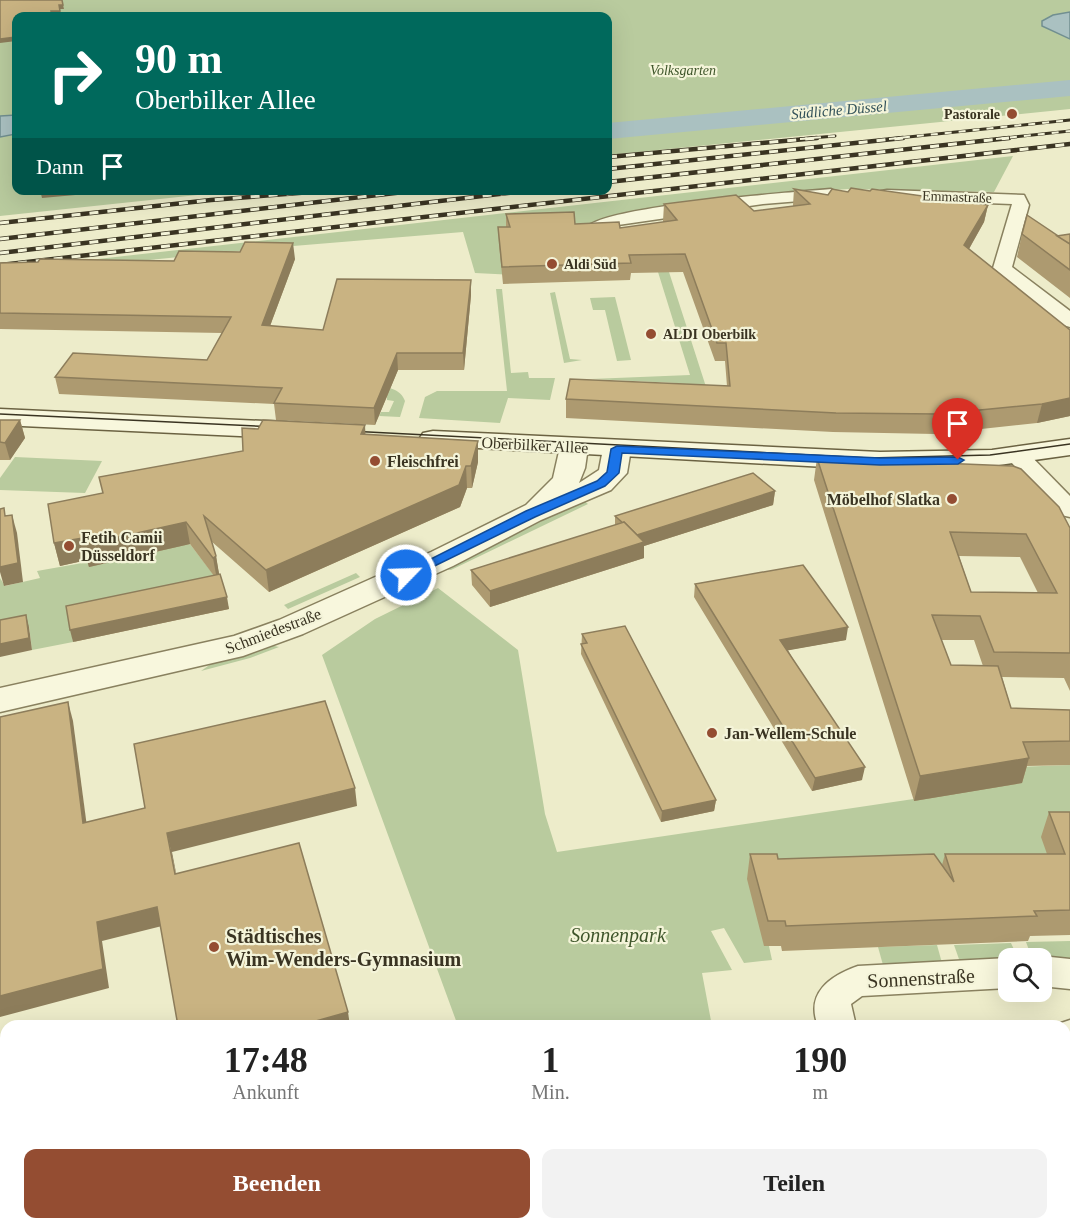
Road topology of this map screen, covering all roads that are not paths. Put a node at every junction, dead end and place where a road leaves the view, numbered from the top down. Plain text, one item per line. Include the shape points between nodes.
1 (850, 194) edge
2 (872, 194) edge
3 (595, 228) edge
4 (1070, 321) edge
5 (0, 417) edge
6 (316, 432) edge
7 (413, 438) edge
8 (574, 447) junction
9 (1070, 447) edge
10 (617, 449) junction
11 (1017, 455) junction
12 (1070, 510) edge
13 (530, 514) junction
14 (0, 700) edge
15 (1052, 972) edge
16 (998, 973) edge
17 (1070, 974) edge
18 (835, 1020) edge

1 - 3 street via 763,199 614,220
2 - 4 street, Emmastraße via 1018,199 1021,205 1002,268
5 - 6 main road
7 - 8 main road, Oberbilker Allee
8 - 10 main road, Oberbilker Allee
8 - 13 main road, Schmiedestraße via 572,472
9 - 11 main road, Oberbilker Allee
10 - 11 main road, Oberbilker Allee via 880,462
10 - 13 main road, Schmiedestraße via 613,473 601,484
11 - 12 street
13 - 14 main road, Schmiedestraße via 442,559 243,645
15 - 17 street
16 - 18 street, Sonnenstraße via 858,981 845,985 834,996 831,1006

